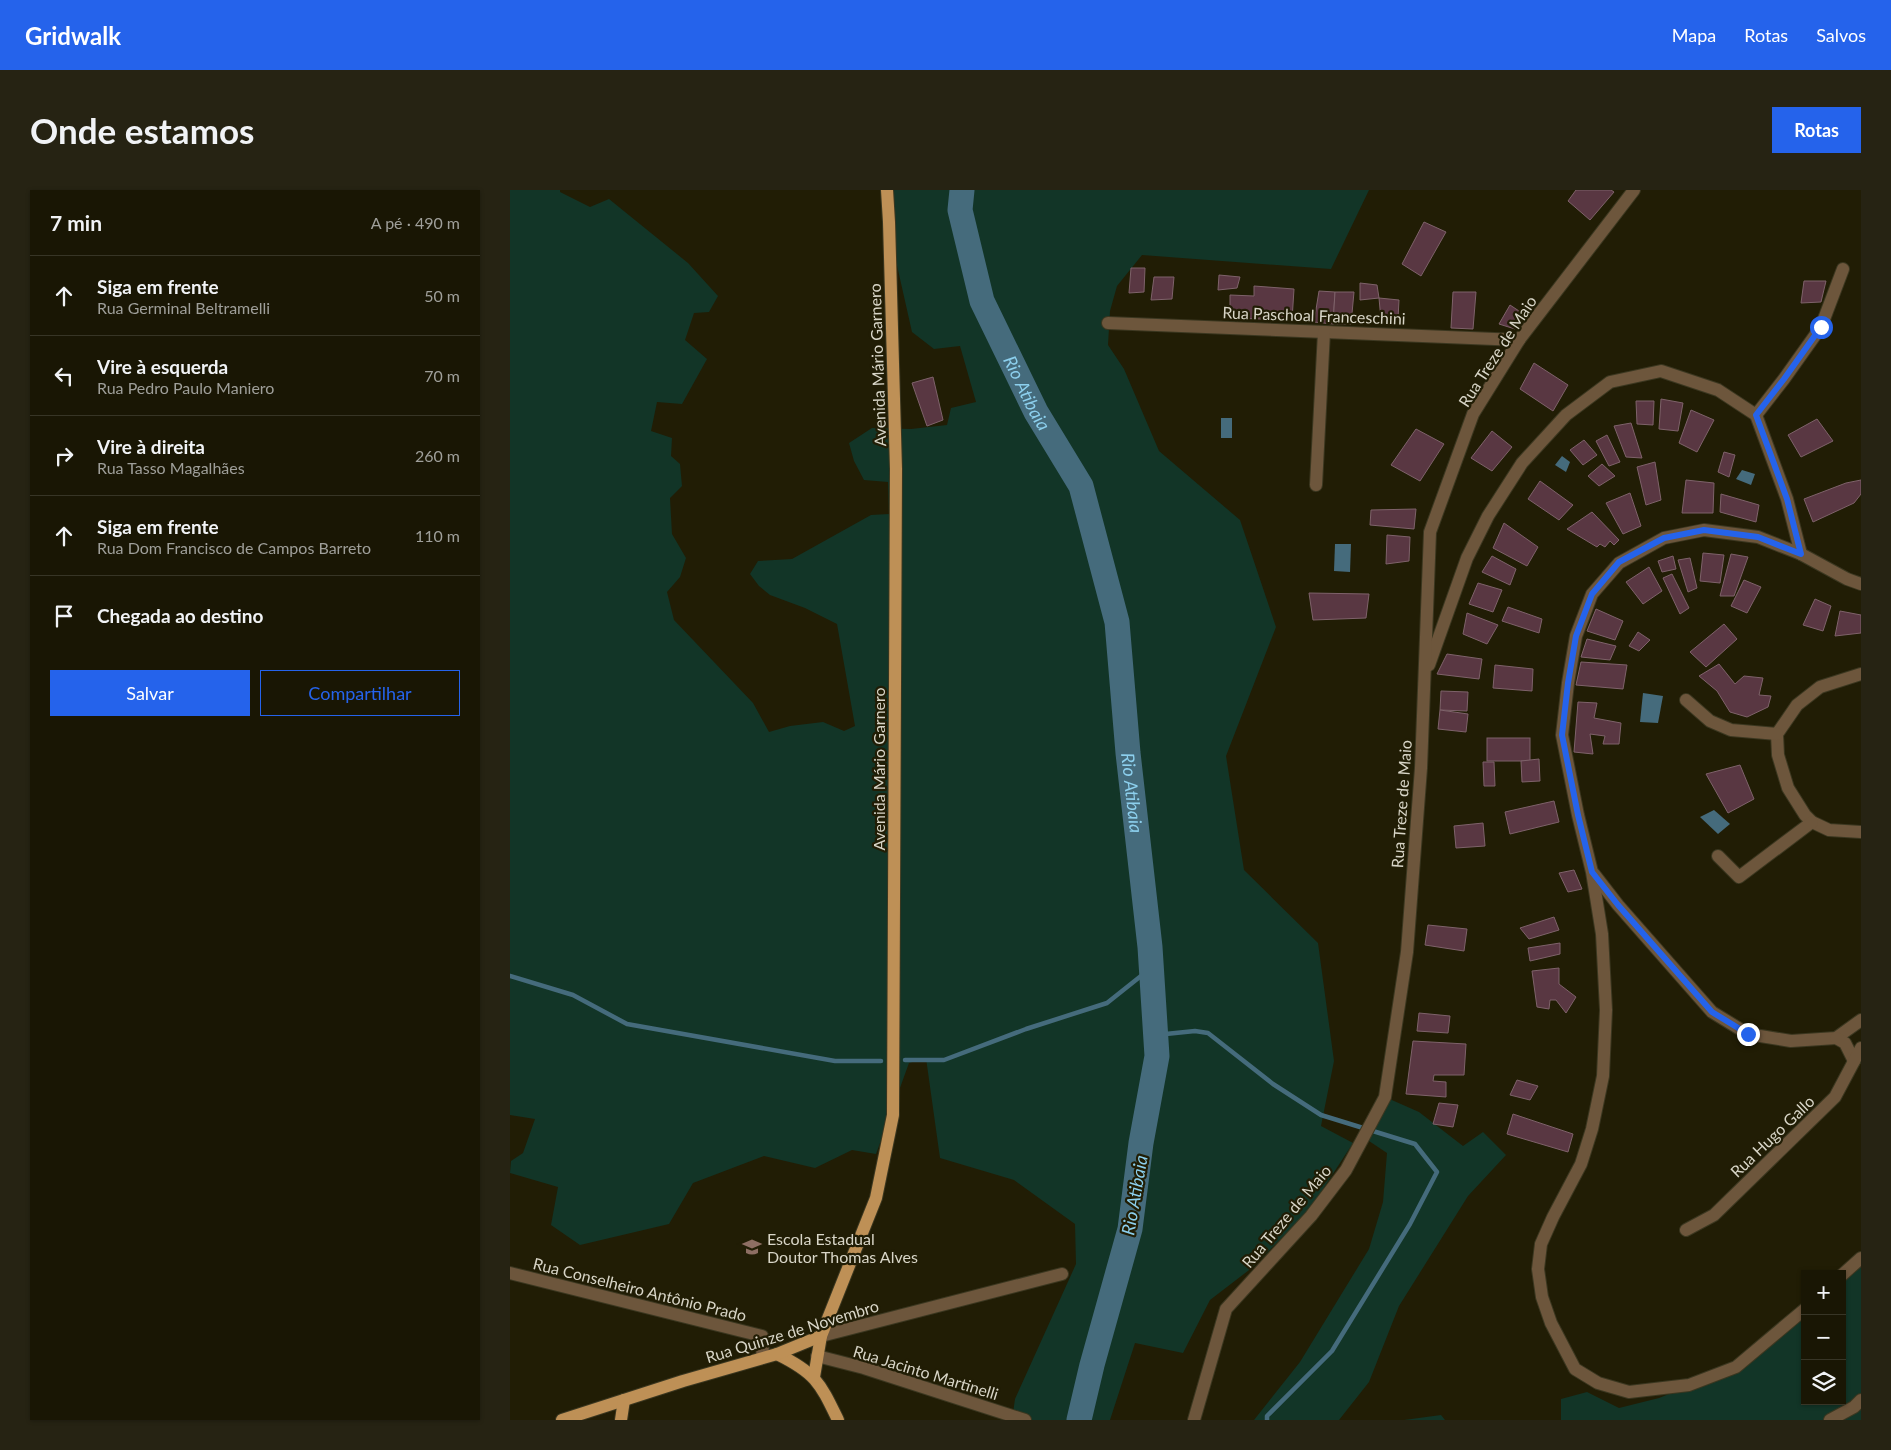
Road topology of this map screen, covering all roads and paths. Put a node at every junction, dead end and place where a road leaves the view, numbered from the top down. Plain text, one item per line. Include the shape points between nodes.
1 (887, 190) edge
2 (1634, 190) edge
3 (1843, 269) dead end
4 (1108, 323) dead end
5 (1324, 332) junction
6 (1519, 340) junction
7 (1756, 415) junction
8 (1316, 485) dead end
9 (1801, 554) junction
10 (1861, 584) edge
11 (1861, 674) edge
12 (1424, 677) junction
13 (1686, 700) dead end
14 (1777, 734) junction
15 (1812, 822) junction
16 (1861, 832) edge
17 (1718, 856) dead end
18 (1592, 872) junction
19 (1861, 1020) edge
20 (1836, 1038) junction
21 (1861, 1048) edge
22 (1854, 1061) junction
23 (1686, 1230) dead end
24 (1861, 1258) edge
25 (1846, 1271) edge
26 (510, 1273) edge
27 (1062, 1274) dead end
28 (1801, 1312) edge
29 (821, 1336) junction
30 (778, 1354) junction
31 (817, 1356) junction
32 (762, 1358) junction
33 (814, 1377) junction
34 (624, 1400) junction
35 (1861, 1400) edge
36 (562, 1420) edge
37 (621, 1420) edge
38 (838, 1420) edge
39 (1025, 1420) edge
40 (1194, 1420) edge
41 (1830, 1420) edge

1 - 29 main road, Avenida Mário Garnero via 896,469 893,1115 876,1198
2 - 6 street, Rua Treze de Maio
3 - 7 street via 1821,327
4 - 5 street, Rua Paschoal Franceschini
5 - 6 street, Rua Paschoal Franceschini
5 - 8 street
6 - 12 street, Rua Treze de Maio via 1473,414 1430,532
7 - 9 street via 1787,499
7 - 12 street via 1718,390 1661,371 1610,382 1566,416 1522,464 1488,516 1467,558
9 - 10 street
9 - 18 street via 1758,537 1704,530 1664,538 1619,562 1592,594 1576,636 1562,735
11 - 14 street via 1820,687 1797,705
12 - 40 street, Rua Treze de Maio via 1421,768 1407,952 1385,1097 1346,1170 1311,1216 1226,1310
13 - 14 street via 1710,721 1732,730
14 - 15 street via 1778,755 1788,788
15 - 16 street via 1829,830
15 - 17 street via 1739,877
18 - 20 street via 1712,1012 1748,1034 1790,1041
18 - 28 street via 1602,934 1606,1010 1603,1076 1581,1164 1541,1244 1538,1269 1542,1297 1551,1323 1575,1369 1598,1383 1629,1392 1689,1385 1736,1367
19 - 20 street
20 - 22 street via 1845,1044
21 - 22 street, Rua Hugo Gallo
22 - 23 street, Rua Hugo Gallo via 1835,1097 1714,1215
24 - 25 street
26 - 32 street, Rua Conselheiro Antônio Prado via 762,1336
27 - 29 street, Rua Quinze de Novembro
29 - 30 main road, Rua Quinze de Novembro
29 - 31 main road, Avenida Mário Garnero
30 - 32 main road, Rua Quinze de Novembro
30 - 33 main road
31 - 33 main road, Avenida Mário Garnero
31 - 39 street, Rua Jacinto Martinelli
32 - 34 main road, Rua Quinze de Novembro
33 - 38 main road
34 - 36 main road, Rua Quinze de Novembro
34 - 37 main road
35 - 41 street

